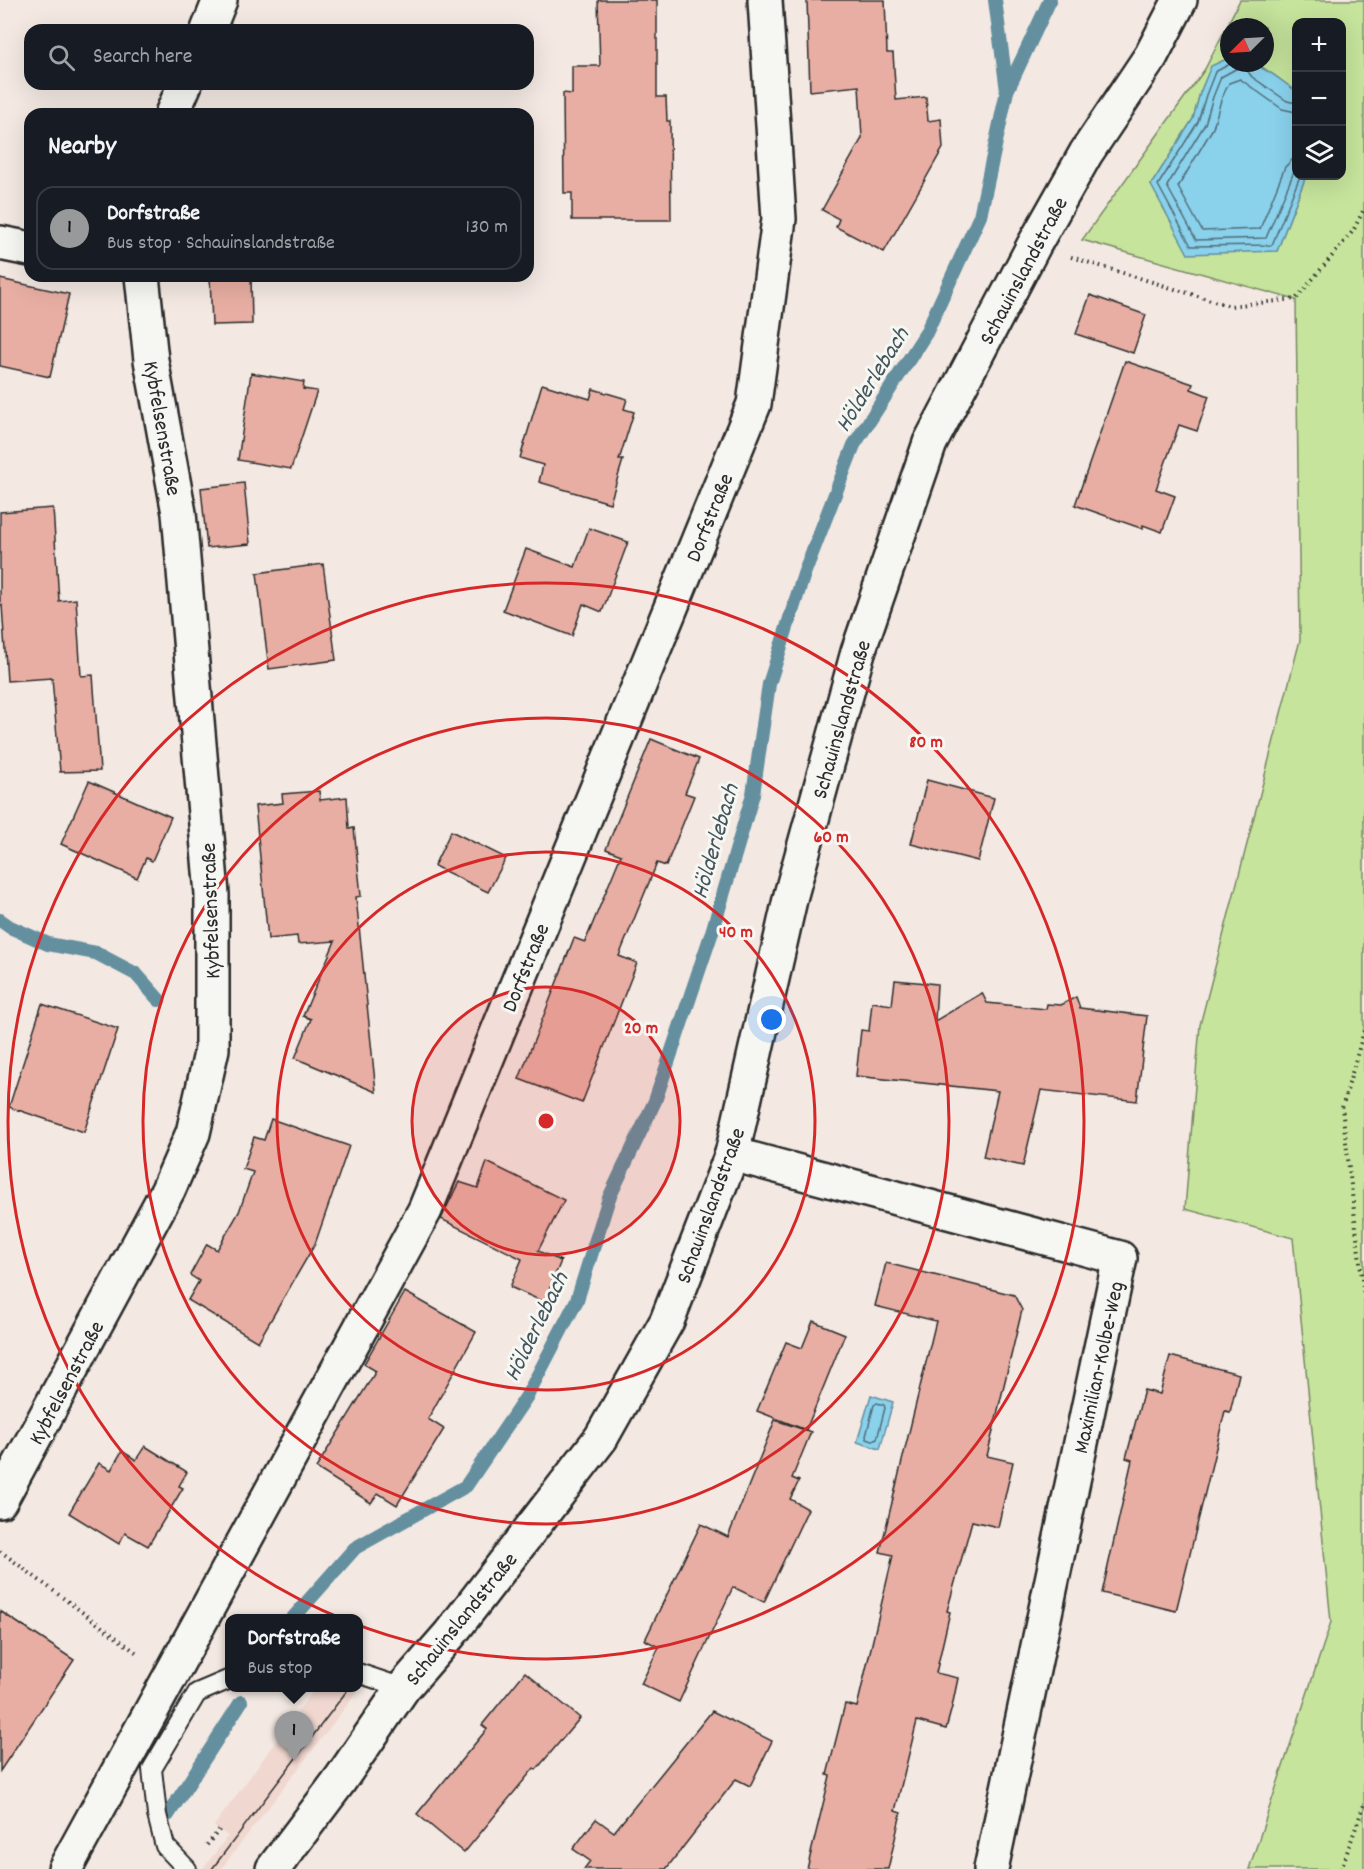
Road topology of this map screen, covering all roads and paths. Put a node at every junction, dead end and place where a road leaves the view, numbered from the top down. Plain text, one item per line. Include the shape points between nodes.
1 (220, 0) edge
2 (765, 0) edge
3 (1180, 0) edge
4 (210, 24) edge
5 (182, 90) edge
6 (175, 108) edge
7 (1364, 209) edge
8 (0, 243) edge
9 (1034, 245) junction
10 (24, 248) edge
11 (143, 282) edge
12 (1364, 1031) edge
13 (732, 1154) junction
14 (1364, 1296) edge
15 (0, 1501) edge
16 (0, 1551) edge
17 (363, 1675) edge
18 (169, 1677) junction
19 (225, 1681) edge
20 (403, 1689) junction
21 (1364, 1805) edge
22 (65, 1869) edge
23 (187, 1869) edge
24 (273, 1869) edge
25 (992, 1869) edge
26 (1341, 1869) edge

1 - 4 street
2 - 18 street, Dorfstraße via 779,219 754,404 424,1210
3 - 9 street, Schauinslandstraße via 1151,56 1086,153
5 - 6 street
7 - 9 path via 1353,231 1296,299 1230,306
8 - 10 street
9 - 13 street, Schauinslandstraße via 930,443 858,652 791,894
11 - 15 street, Kybfelsenstraße via 151,360 179,513 212,894 212,1049 193,1133 168,1190
12 - 14 path via 1342,1108
13 - 20 street, Schauinslandstraße via 667,1321 601,1438
13 - 25 street, Maximilian-Kolbe-Weg via 1120,1258
16 - 18 path
17 - 20 lane
18 - 22 street, Dorfstraße
19 - 23 lane via 197,1693 152,1770 165,1846
20 - 24 street, Schauinslandstraße
21 - 26 path

